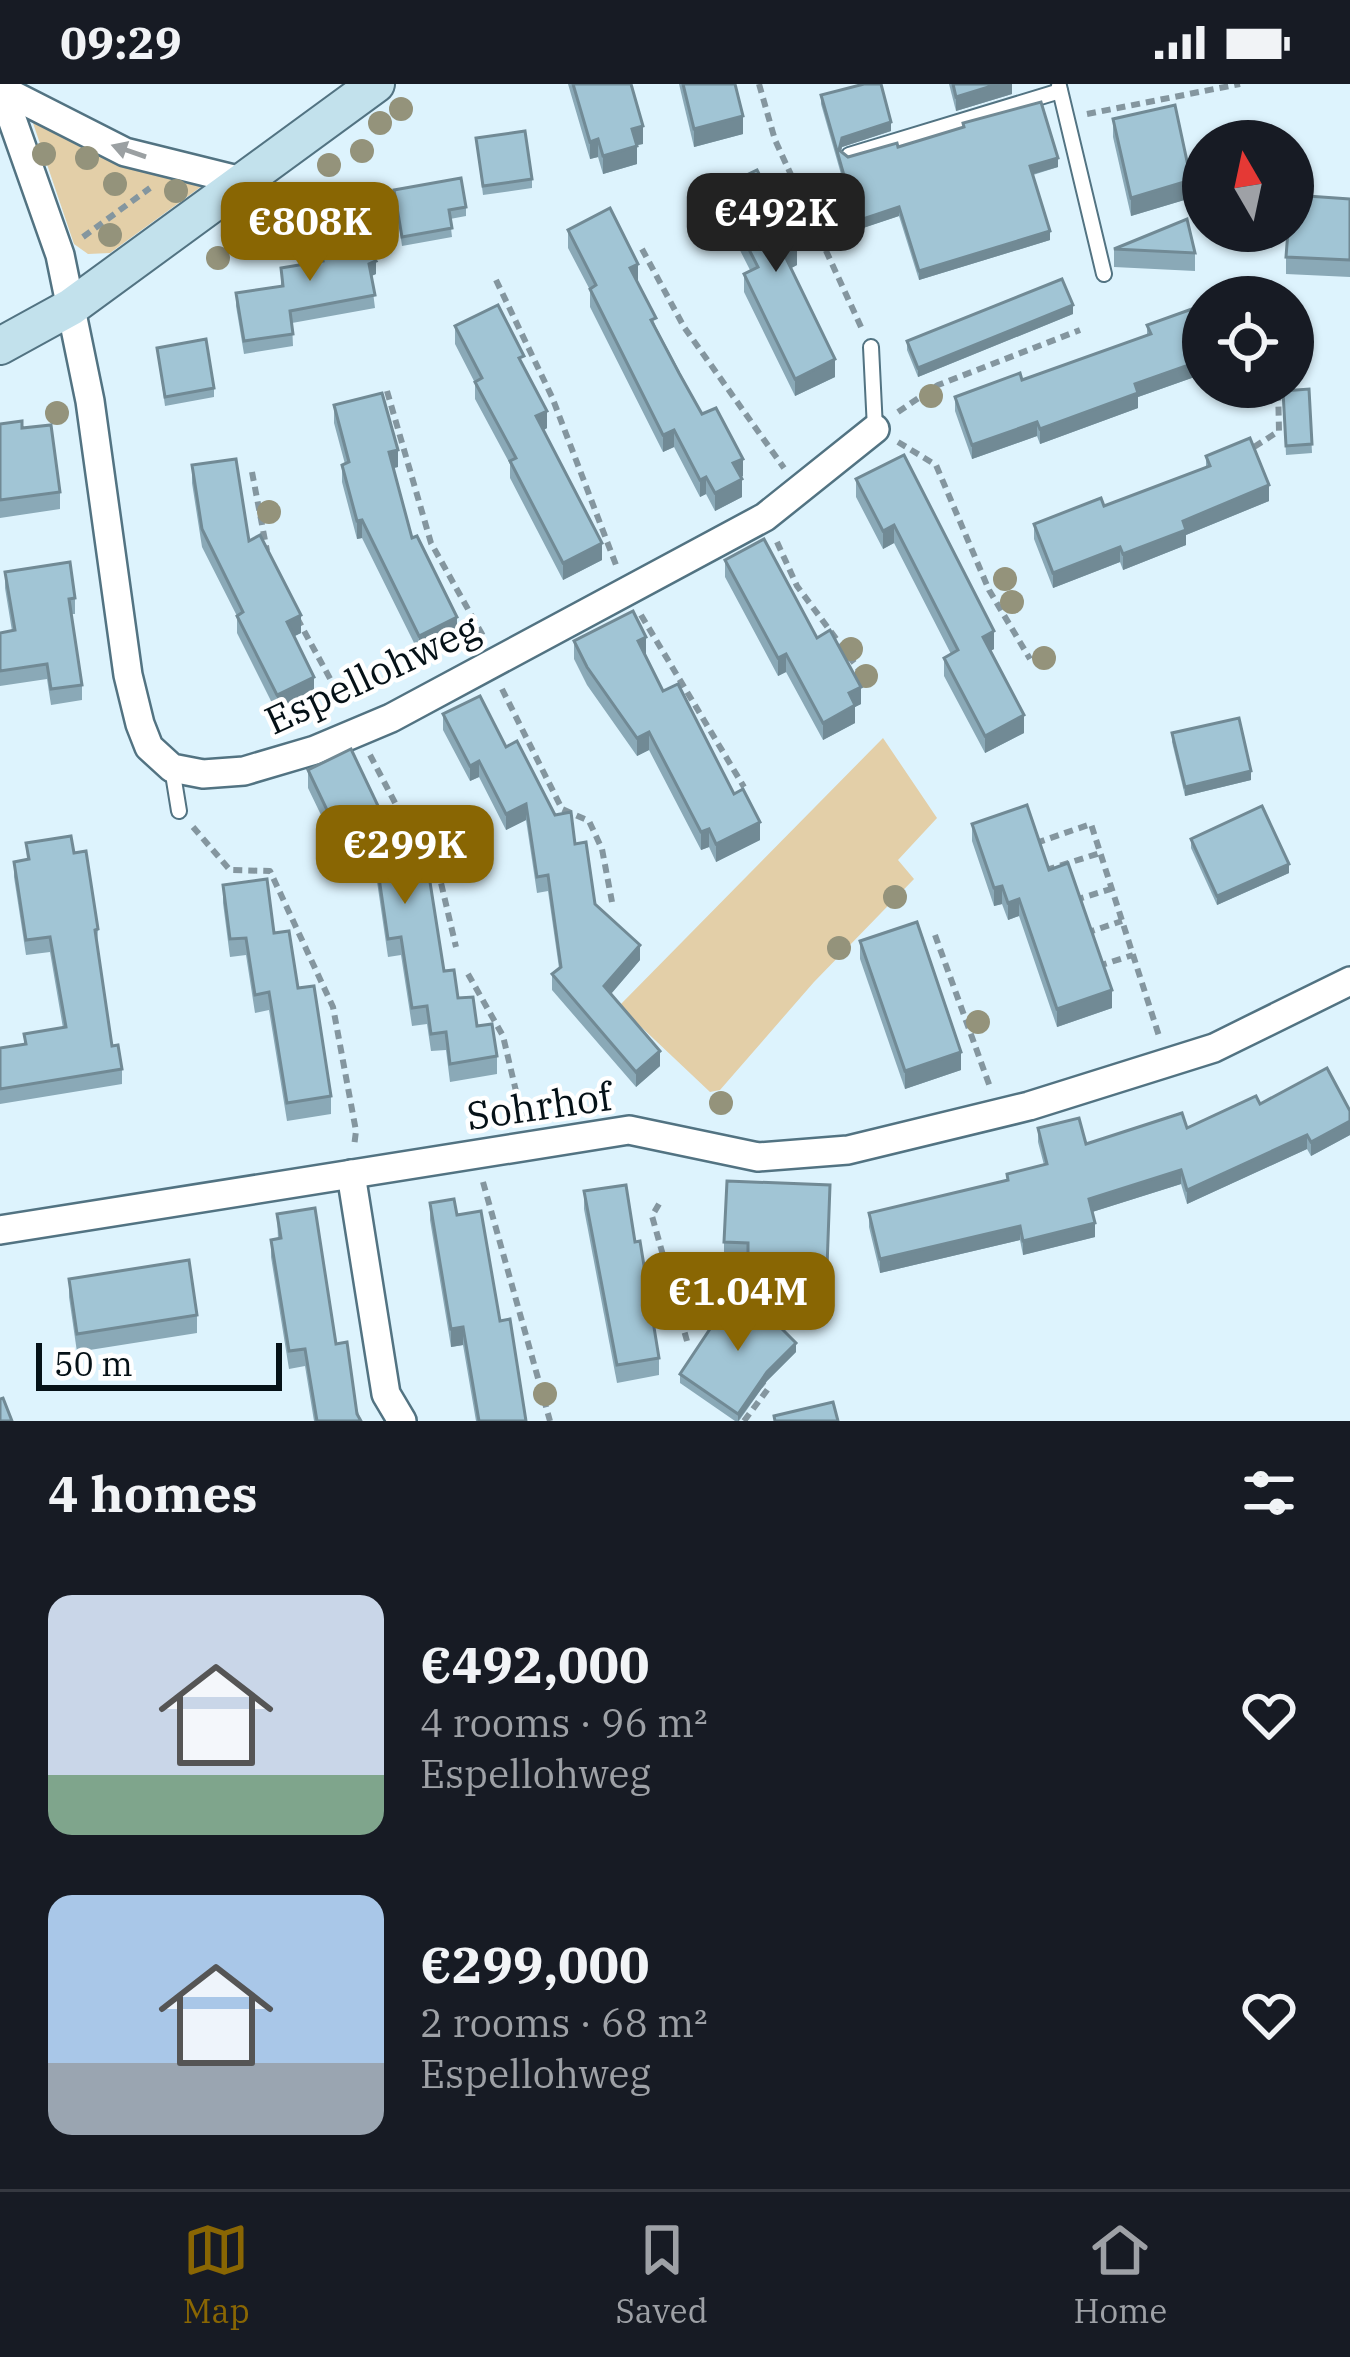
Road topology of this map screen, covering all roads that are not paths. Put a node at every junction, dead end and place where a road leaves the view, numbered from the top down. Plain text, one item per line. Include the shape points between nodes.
1 (376, 84) edge
2 (1059, 87) edge
3 (3, 88) edge
4 (849, 154) edge
5 (242, 181) junction
6 (1104, 274) dead end
7 (71, 307) junction
8 (0, 346) edge
9 (871, 347) road end
10 (875, 429) joint
11 (172, 768) junction
12 (179, 811) road end
13 (1350, 980) edge
14 (351, 1174) junction
15 (0, 1230) edge
16 (402, 1421) edge

1 - 5 street
2 - 4 lane
2 - 6 lane
5 -> 3 street via 125,152
3 - 7 street
5 - 7 street
7 - 8 street
7 - 11 street via 128,675 145,739
9 - 10 lane
10 - 11 street, Espellohweg via 765,518 391,718 273,764 214,775
11 - 12 lane
13 - 14 street, Sohrhof via 1214,1048 848,1150 758,1157 629,1130
14 - 15 street, Sohrhof
14 - 16 street via 386,1394

